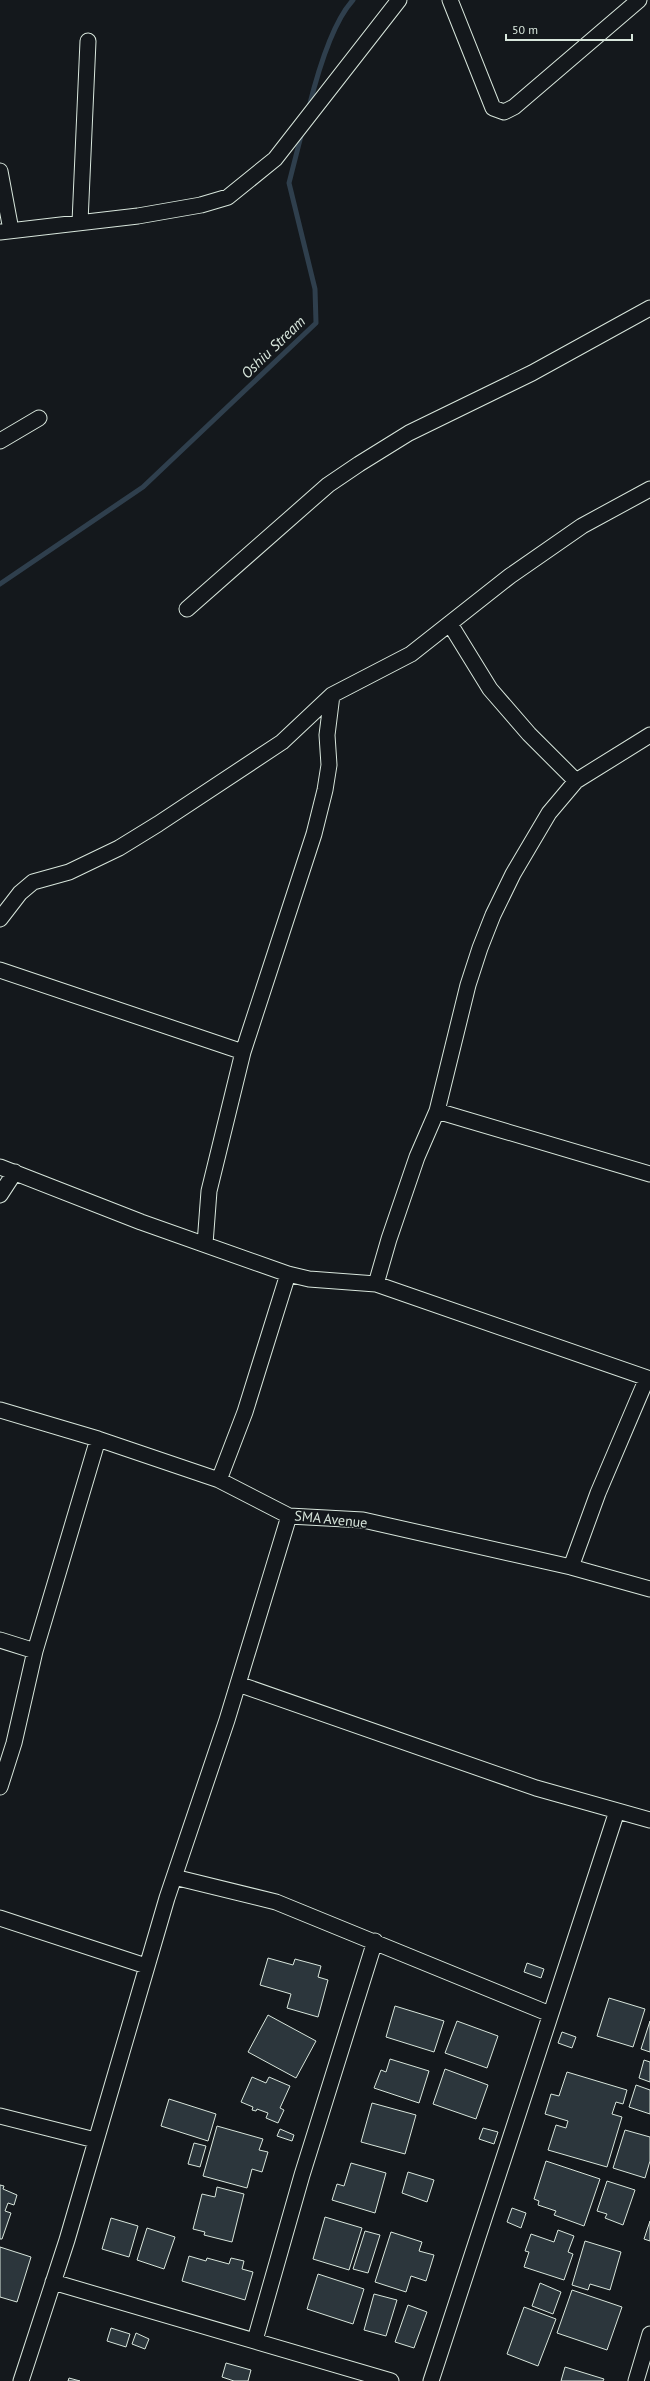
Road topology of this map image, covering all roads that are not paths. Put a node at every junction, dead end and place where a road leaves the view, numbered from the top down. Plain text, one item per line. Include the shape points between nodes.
1 (399, 0) edge
2 (450, 0) edge
3 (638, 0) edge
4 (88, 41) dead end
5 (0, 171) edge
6 (80, 222) junction
7 (5, 231) edge
8 (650, 308) edge
9 (39, 418) dead end
10 (0, 441) edge
11 (650, 489) edge
12 (187, 608) dead end
13 (450, 624) junction
14 (332, 695) junction
15 (650, 735) edge
16 (576, 781) junction
17 (0, 919) edge
18 (0, 970) edge
19 (243, 1052) junction
20 (437, 1111) junction
21 (0, 1167) edge
22 (14, 1172) junction
23 (650, 1174) edge
24 (0, 1196) edge
25 (205, 1244) junction
26 (288, 1274) junction
27 (376, 1284) junction
28 (649, 1378) edge
29 (0, 1410) edge
30 (98, 1439) junction
31 (219, 1480) junction
32 (289, 1516) junction
33 (571, 1567) junction
34 (650, 1589) edge
35 (0, 1640) edge
36 (35, 1651) junction
37 (238, 1684) junction
38 (0, 1787) edge
39 (617, 1812) junction
40 (650, 1820) edge
41 (174, 1877) junction
42 (0, 1918) edge
43 (375, 1941) junction
44 (146, 1966) junction
45 (550, 2014) junction
46 (0, 2116) edge
47 (95, 2140) junction
48 (53, 2282) junction
49 (650, 2334) edge
50 (255, 2340) junction
51 (21, 2381) edge
52 (391, 2381) edge
53 (431, 2381) edge
54 (636, 2381) edge

1 - 6 street via 274,159 228,197 200,205 138,216
2 - 3 street via 493,108 504,112 514,107
4 - 6 street
5 - 7 street
6 - 7 street
8 - 12 street via 532,373 409,434 359,464 328,486
9 - 10 street
11 - 13 street via 582,526 510,576
13 - 14 street via 411,654
13 - 16 street via 490,689 529,734
14 - 17 street via 282,742 158,824 119,848 69,872 32,882
14 - 19 street via 328,735 329,765 316,827
15 - 16 street
16 - 20 street via 549,813 513,874 493,915 468,985
18 - 19 street
19 - 25 street via 209,1191
20 - 23 street
20 - 27 street via 414,1164
21 - 22 street
22 - 24 street
22 - 25 street
25 - 26 street
26 - 27 street via 308,1279
26 - 31 street via 245,1412
27 - 28 street
28 - 33 street via 598,1493
29 - 30 street, SMA Avenue
30 - 31 street, SMA Avenue
30 - 36 street
31 - 32 street, SMA Avenue
32 - 33 street, SMA Avenue via 363,1520
32 - 37 street
33 - 34 street, SMA Avenue
35 - 36 street
36 - 38 street via 14,1743
37 - 39 street via 536,1788
37 - 41 street
39 - 40 street
39 - 45 street
41 - 43 street via 276,1902
41 - 44 street
42 - 44 street
43 - 45 street
43 - 50 street via 302,2175
44 - 47 street
45 - 53 street
46 - 47 street
47 - 48 street
48 - 50 street
48 - 51 street
49 - 54 street
50 - 52 street

